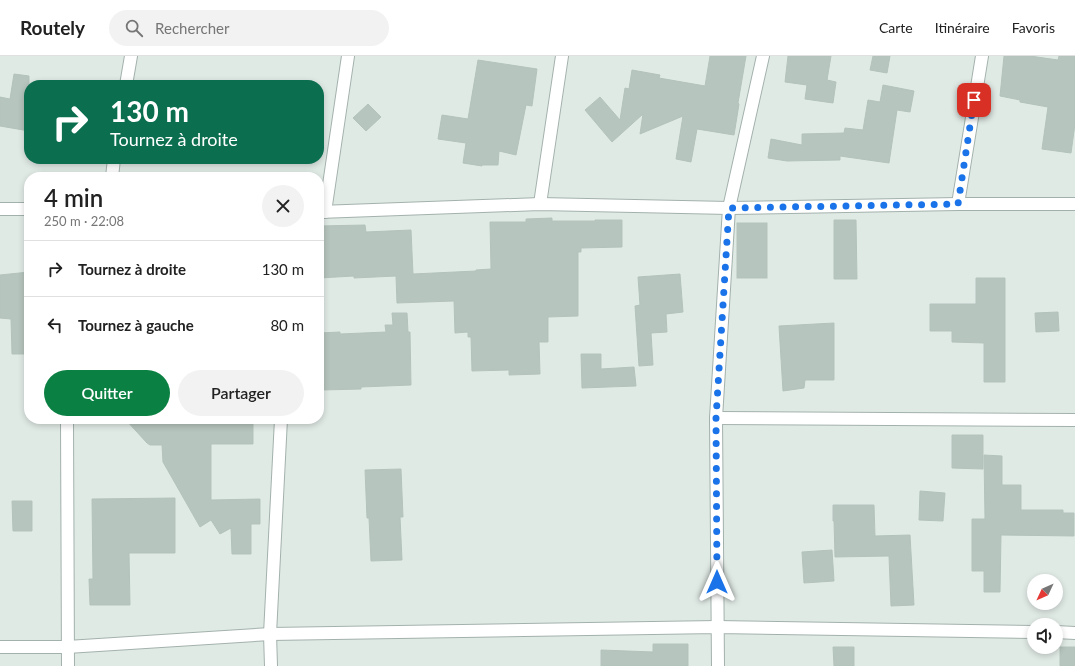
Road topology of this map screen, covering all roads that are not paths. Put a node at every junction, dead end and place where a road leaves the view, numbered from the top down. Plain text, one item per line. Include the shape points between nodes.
1 (131, 56) edge
2 (348, 56) edge
3 (562, 56) edge
4 (763, 56) edge
5 (982, 56) edge
6 (127, 80) edge
7 (324, 200) edge
8 (540, 204) junction
9 (958, 204) junction
10 (1075, 204) edge
11 (729, 208) junction
12 (0, 209) edge
13 (24, 209) edge
14 (324, 212) edge
15 (716, 418) junction
16 (1075, 420) edge
17 (67, 424) edge
18 (281, 424) edge
19 (717, 627) junction
20 (1027, 632) edge
21 (1063, 632) edge
22 (1075, 633) edge
23 (270, 634) junction
24 (0, 647) edge
25 (67, 647) junction
26 (68, 666) edge
27 (271, 666) edge
28 (718, 666) edge

1 - 6 street
2 - 7 street
3 - 8 street
4 - 11 street
5 - 9 street
8 - 11 street
8 - 14 street
9 - 10 street
9 - 11 street
11 - 15 street
12 - 13 street
15 - 16 street
15 - 19 street
17 - 25 street
18 - 23 street
19 - 20 street
19 - 23 street
19 - 28 street
21 - 22 street
23 - 25 street
23 - 27 street
24 - 25 street
25 - 26 street

